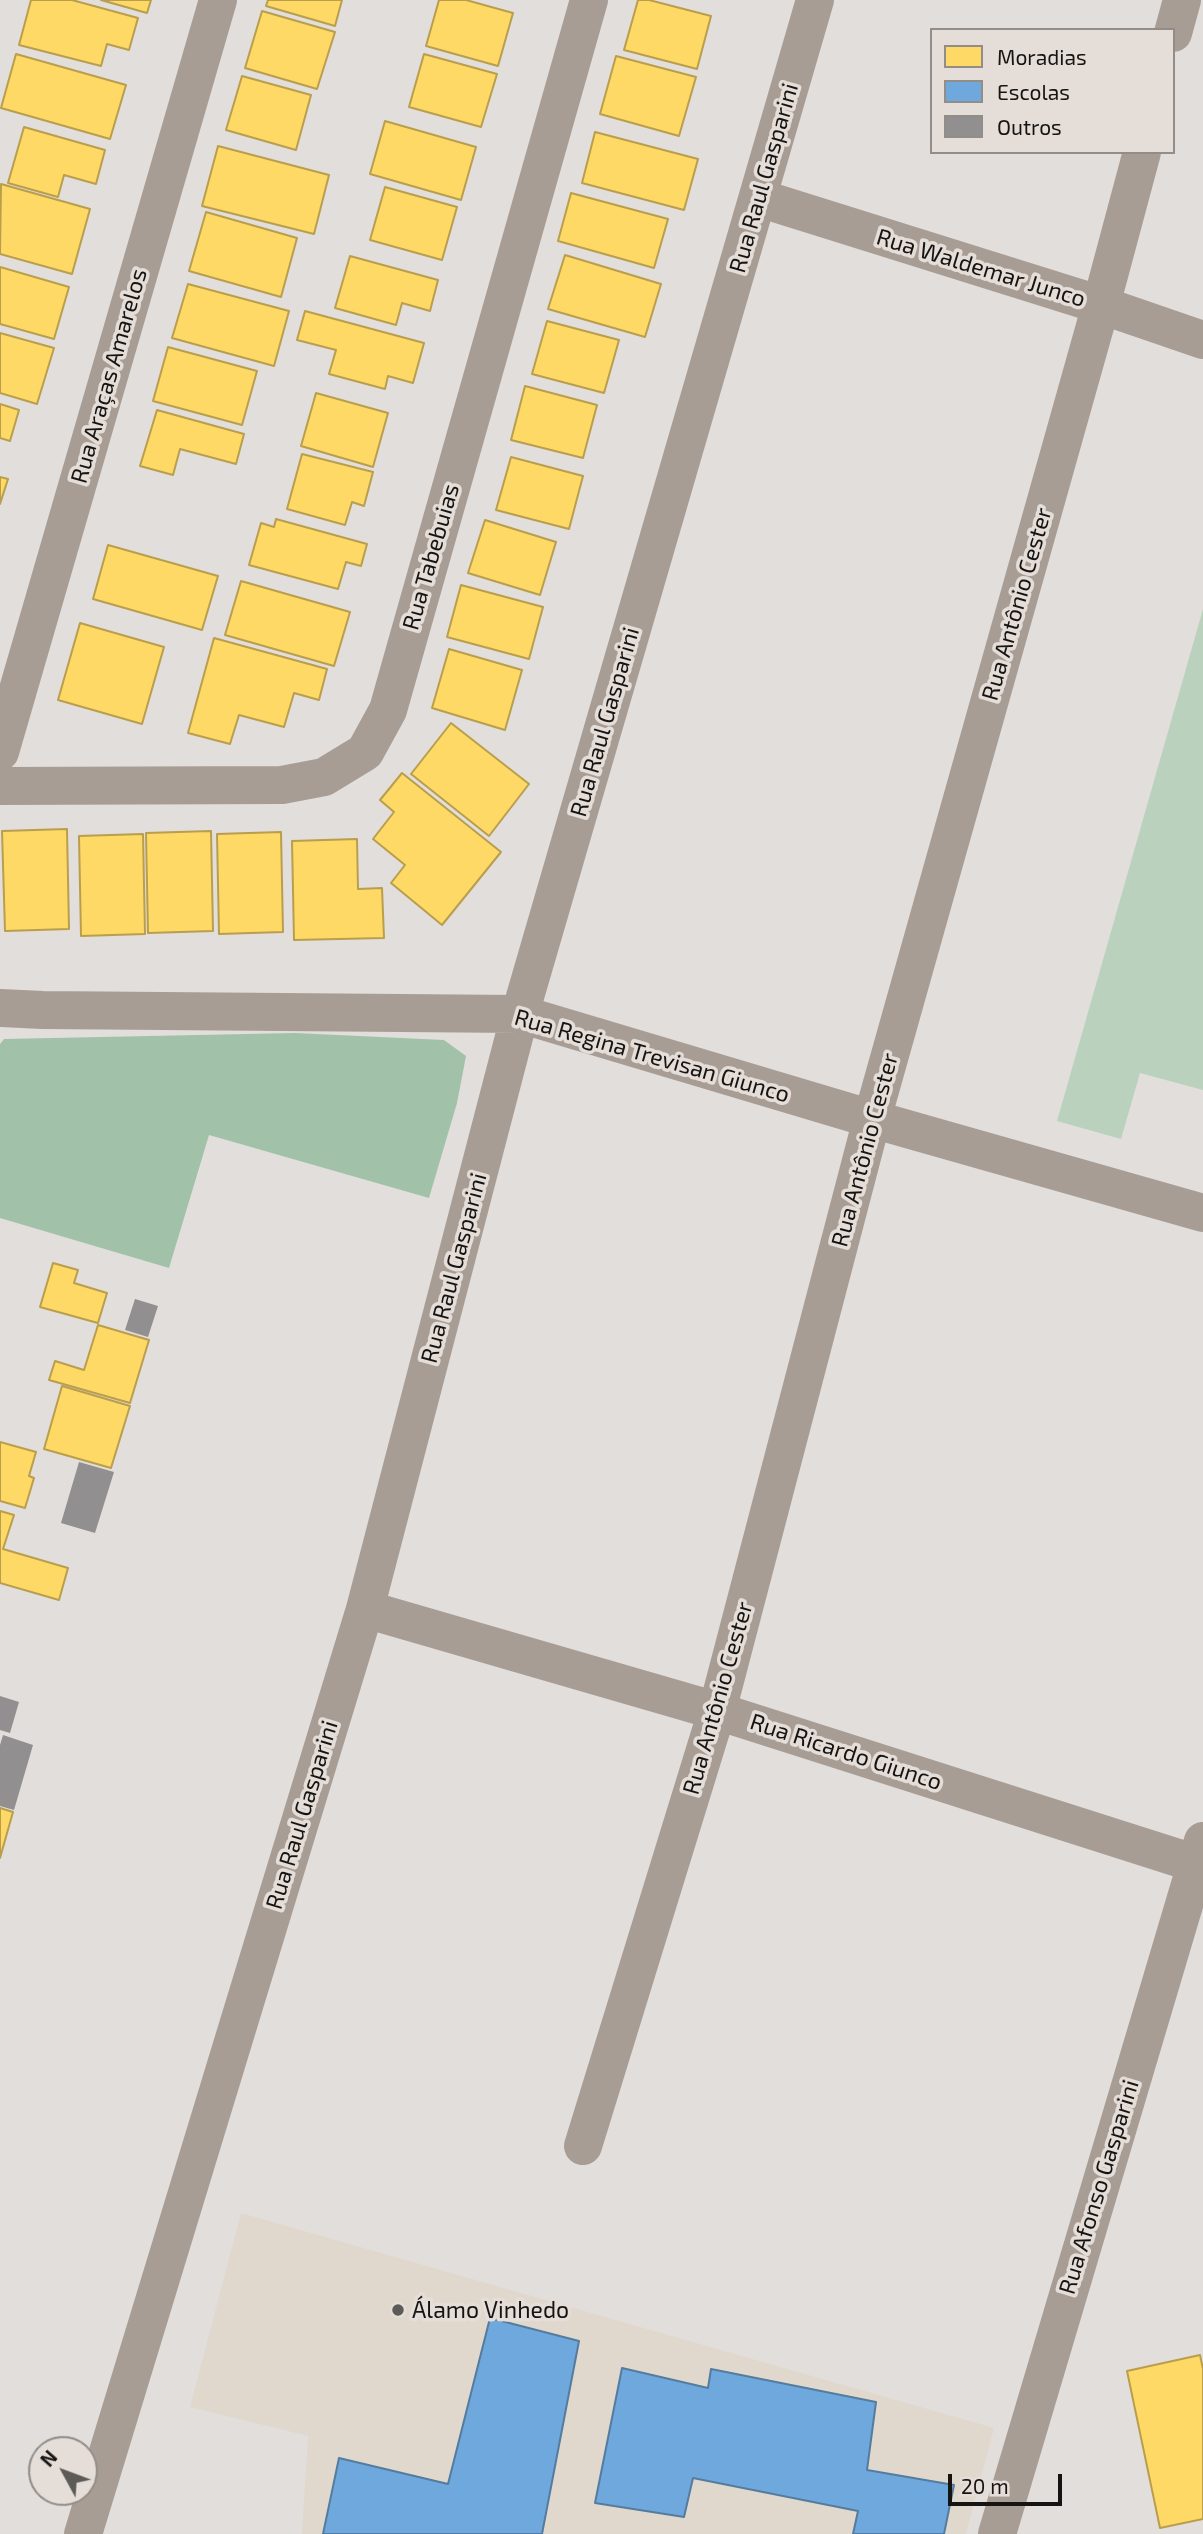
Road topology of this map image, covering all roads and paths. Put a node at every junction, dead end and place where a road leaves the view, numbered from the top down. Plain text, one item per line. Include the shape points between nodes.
1 (218, 0) edge
2 (589, 0) edge
3 (815, 0) edge
4 (1182, 0) edge
5 (1174, 28) edge
6 (1141, 154) edge
7 (759, 198) junction
8 (1101, 306) junction
9 (1203, 340) edge
10 (0, 752) edge
11 (0, 786) edge
12 (0, 1008) edge
13 (520, 1014) junction
14 (872, 1119) junction
15 (1203, 1213) edge
16 (365, 1609) junction
17 (717, 1711) junction
18 (1201, 1857) edge
19 (583, 2146) dead end
20 (83, 2534) edge
21 (996, 2534) edge

1 - 10 street, Rua Araças Amarelos
2 - 11 street, Rua Tabebuias via 388,710 365,752 324,776 282,785
3 - 7 street, Rua Raul Gasparini
4 - 5 street
6 - 8 street, Rua Antônio Cester
7 - 8 street, Rua Waldemar Junco
7 - 13 street, Rua Raul Gasparini
8 - 9 street, Rua Waldemar Junco
8 - 14 street, Rua Antônio Cester
12 - 13 street, Rua Regina Trevisan Giunco
13 - 14 street, Rua Regina Trevisan Giunco
13 - 16 street, Rua Raul Gasparini
14 - 15 street, Rua Regina Trevisan Giunco
14 - 17 street, Rua Antônio Cester
16 - 17 street, Rua Ricardo Giunco
16 - 20 street, Rua Raul Gasparini
17 - 18 street, Rua Ricardo Giunco
17 - 19 street, Rua Antônio Cester
18 - 21 street, Rua Afonso Gasparini

